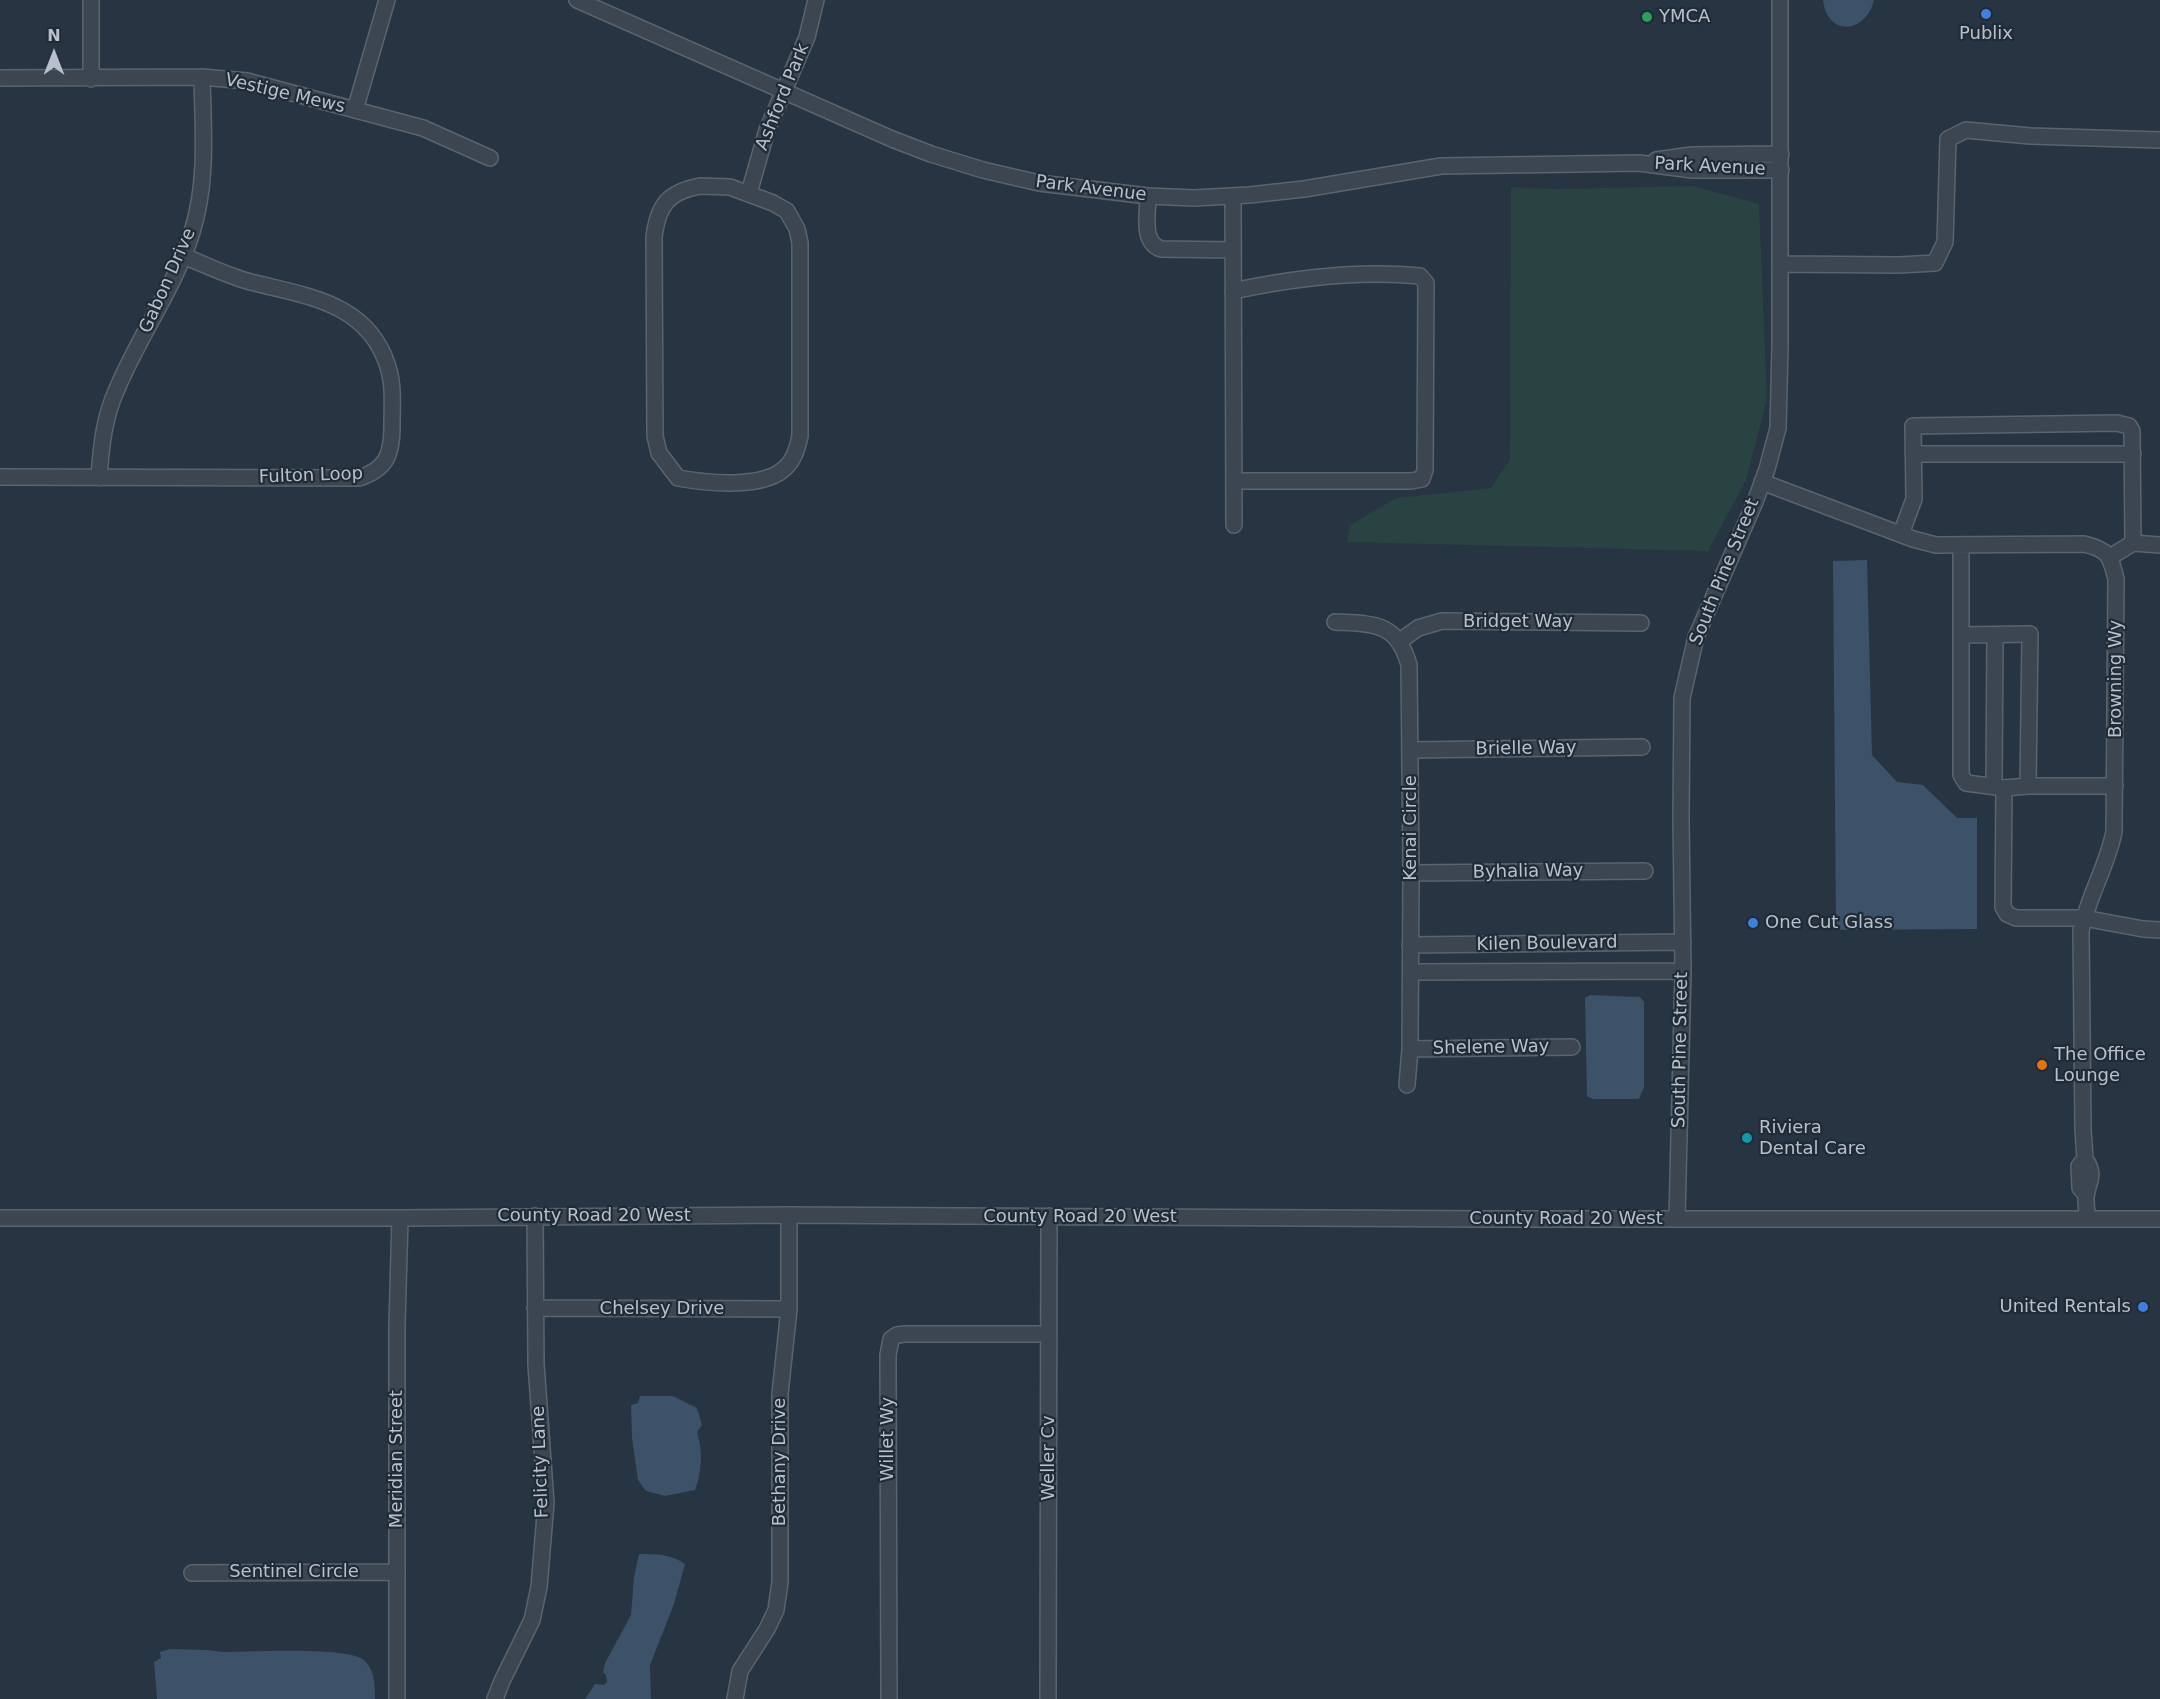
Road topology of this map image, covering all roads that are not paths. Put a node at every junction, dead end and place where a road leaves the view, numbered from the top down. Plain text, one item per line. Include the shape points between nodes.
1 (91, 0) edge
2 (387, 0) edge
3 (577, 0) edge
4 (816, 0) edge
5 (1780, 0) edge
6 (202, 77) junction
7 (0, 78) edge
8 (91, 79) junction
9 (784, 91) junction
10 (355, 110) junction
11 (2160, 140) edge
12 (490, 158) dead end
13 (1781, 162) junction
14 (749, 193) junction
15 (1148, 196) junction
16 (1233, 196) junction
17 (1233, 250) junction
18 (183, 256) junction
19 (1780, 264) junction
20 (1233, 291) junction
21 (1913, 454) junction
22 (2133, 454) junction
23 (0, 477) edge
24 (99, 478) junction
25 (1234, 481) junction
26 (1762, 482) junction
27 (1234, 525) dead end
28 (1901, 534) junction
29 (2133, 543) junction
30 (1961, 545) junction
31 (2160, 545) edge
32 (2110, 557) junction
33 (1335, 622) dead end
34 (1641, 623) dead end
35 (1995, 634) junction
36 (1961, 635) junction
37 (1400, 640) junction
38 (1642, 747) dead end
39 (1410, 750) junction
40 (2028, 786) junction
41 (2115, 786) junction
42 (1999, 787) junction
43 (1645, 871) dead end
44 (1412, 873) junction
45 (2084, 918) junction
46 (2160, 930) edge
47 (1683, 942) junction
48 (1545, 944) junction
49 (1410, 945) junction
50 (1545, 971) junction
51 (1683, 971) junction
52 (1411, 972) junction
53 (1572, 1047) dead end
54 (1410, 1049) junction
55 (1407, 1085) dead end
56 (789, 1215) junction
57 (535, 1216) junction
58 (1049, 1216) junction
59 (0, 1218) edge
60 (400, 1218) junction
61 (1677, 1218) junction
62 (2087, 1219) junction
63 (2160, 1219) edge
64 (535, 1308) junction
65 (789, 1309) junction
66 (1049, 1334) junction
67 (397, 1572) junction
68 (192, 1573) dead end
69 (397, 1699) edge
70 (495, 1699) edge
71 (735, 1699) edge
72 (889, 1699) edge
73 (1048, 1699) edge

1 - 8 street
2 - 10 street
3 - 9 street, Park Avenue
4 - 9 street, Ashford Park via 807,37
5 - 13 street, South Pine Street
6 - 8 street, Vestige Mews
6 - 10 street, Vestige Mews via 247,81
6 - 18 street, Gabon Drive via 202,189
7 - 8 street, Vestige Mews
9 - 14 street, Ashford Park via 767,130
9 - 15 street, Park Avenue via 892,139 983,170 1039,183
10 - 12 street, Vestige Mews via 423,128
11 - 19 street via 1966,130 1948,139 1945,242 1935,263
13 - 16 street, Park Avenue via 1692,155 1639,163 1441,166 1304,189
13 - 19 street, South Pine Street
14 - 14 street via 787,211 800,243 797,449 791,471 758,481 699,482 678,478 665,471 655,436 656,217 668,192 700,186 730,187
15 - 16 street, Park Avenue
15 - 17 street via 1148,236 1154,246
16 - 17 street
17 - 20 street
18 - 24 street, Gabon Drive via 117,388 105,427
18 - 24 street, Fulton Loop via 244,280 325,300 367,329 380,348 392,388 389,455 382,467 359,478
19 - 26 street, South Pine Street via 1780,402 1774,444
20 - 25 street
20 - 25 street via 1313,277 1407,274 1420,276 1426,283 1422,479
21 - 22 street
21 - 22 street via 1912,426 2117,423 2132,431
21 - 28 street via 1914,499
22 - 29 street
23 - 24 street, Fulton Loop
25 - 27 street
26 - 28 street
26 - 47 street, South Pine Street via 1696,636 1682,698
28 - 30 street via 1936,545
29 - 31 street
29 - 32 street
30 - 32 street via 2084,544
30 - 36 street
32 - 41 street, Browning Wy via 2116,579
33 - 37 street via 1371,624
34 - 37 street, Bridget Way via 1442,621 1418,628
35 - 36 street
35 - 40 street via 2030,634
35 - 42 street
36 - 42 street via 1961,775 1966,783
37 - 39 street, Kenai Circle via 1409,665
38 - 39 street, Brielle Way
39 - 44 street, Kenai Circle
40 - 41 street
40 - 42 street
41 - 45 street, Browning Wy via 2110,851
42 - 45 street via 2003,907 2007,914 2016,918
43 - 44 street, Byhalia Way
44 - 49 street, Kenai Circle
45 - 46 street
45 - 62 street, Browning Wy via 2083,1129 2085,1159 2091,1167
47 - 48 street, Kilen Boulevard
47 - 51 street, South Pine Street
48 - 49 street, Kilen Boulevard
48 - 50 street
49 - 52 street, Kenai Circle
50 - 51 street, Kilen Boulevard
50 - 52 street, Kilen Boulevard
51 - 61 street, South Pine Street
52 - 54 street, Kenai Circle
53 - 54 street, Shelene Way
54 - 55 street, Kenai Circle
56 - 57 street, County Road 20 West
56 - 58 street, County Road 20 West
56 - 65 street, Bethany Drive
57 - 60 street, County Road 20 West
57 - 64 street, Felicity Lane
58 - 61 street, County Road 20 West
58 - 66 street, Weller Cv
59 - 60 street, County Road 20 West
60 - 67 street, Meridian Street
61 - 62 street, County Road 20 West
62 - 63 street, County Road 20 West
64 - 65 street, Chelsey Drive
64 - 70 street, Felicity Lane via 546,1503 539,1587 532,1620
65 - 71 street, Bethany Drive via 780,1394 780,1582 776,1610 740,1671
66 - 72 street, Willet Wy via 906,1334 891,1339
66 - 73 street, Weller Cv
67 - 68 street, Sentinel Circle
67 - 69 street, Meridian Street

